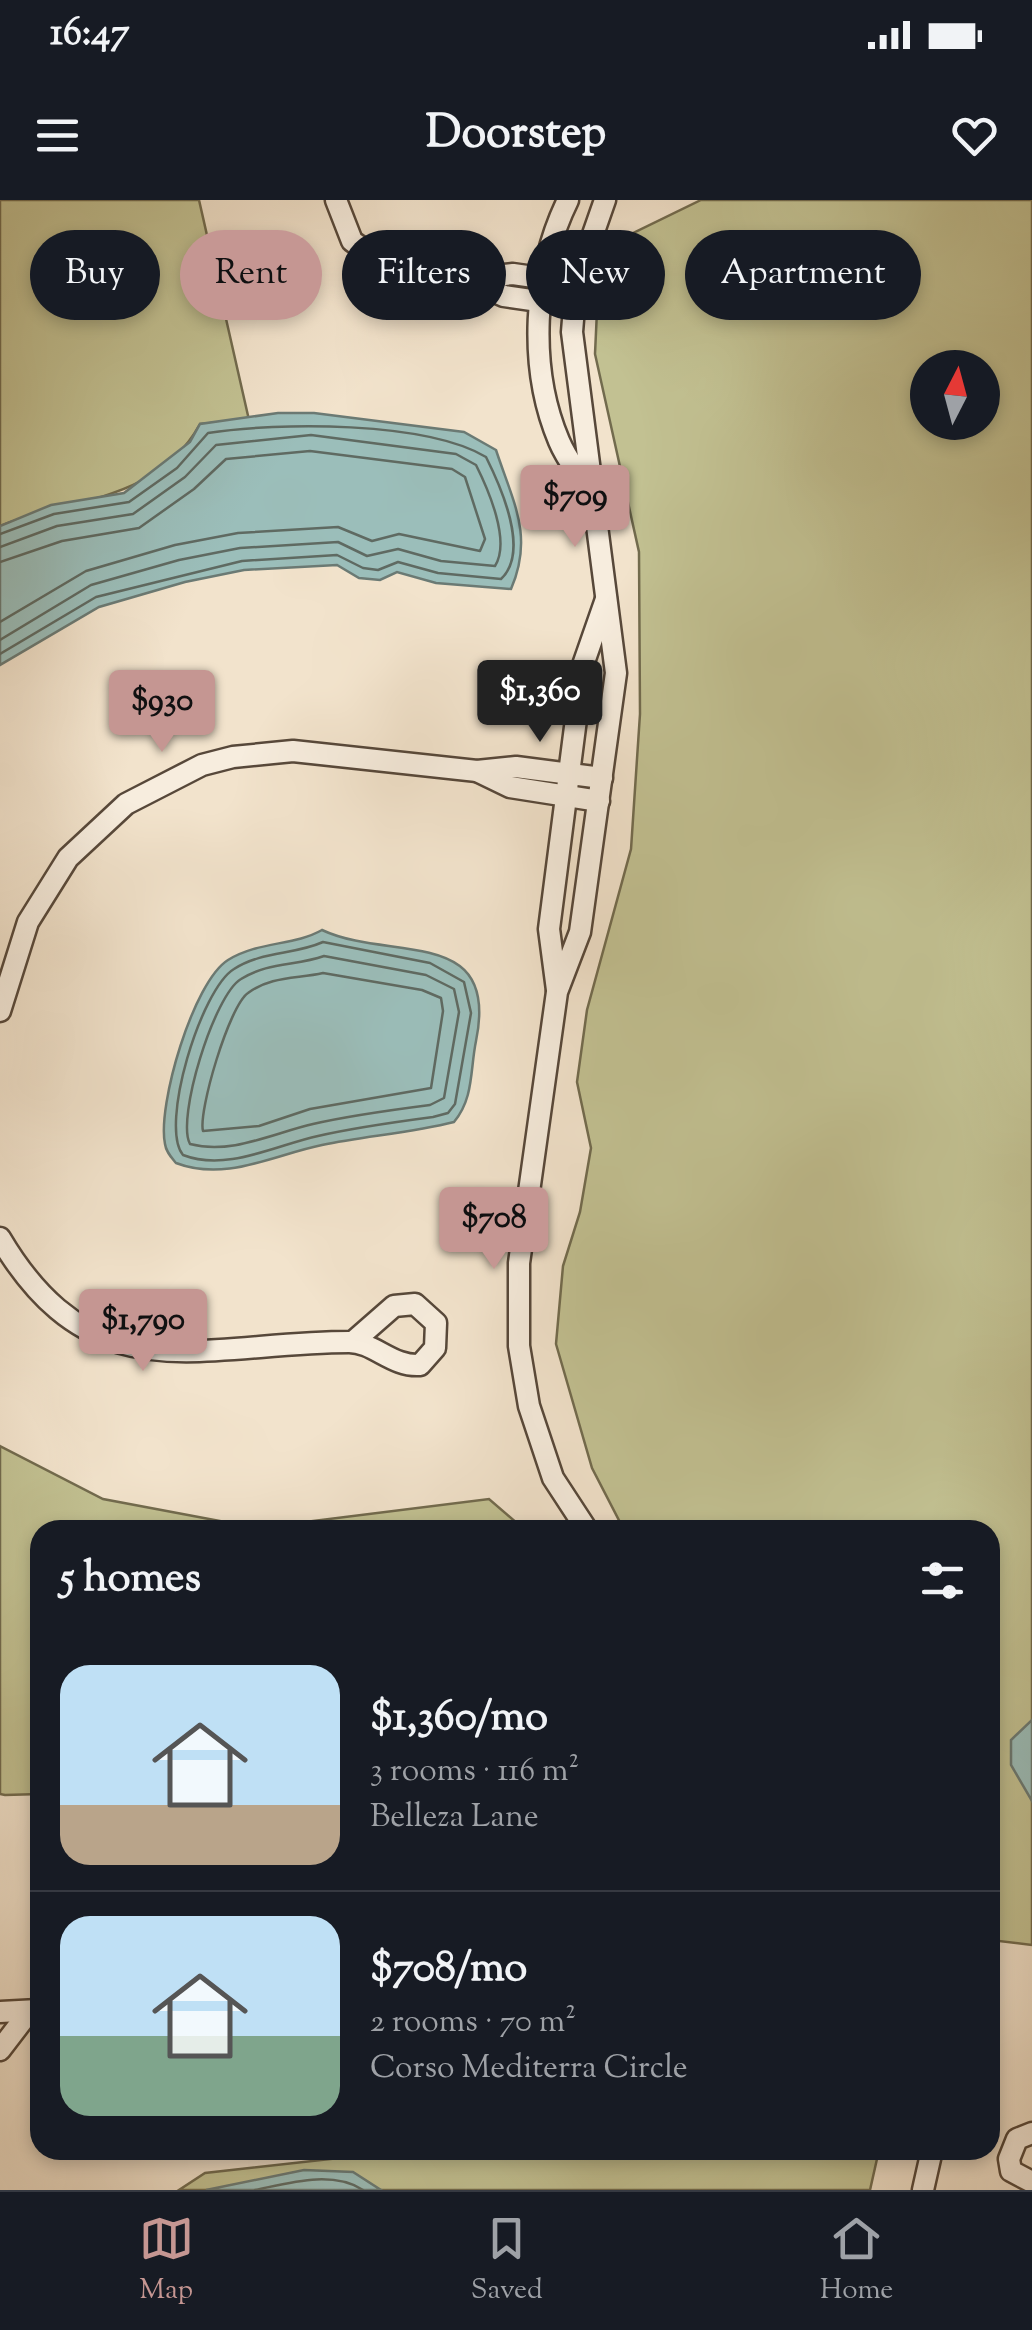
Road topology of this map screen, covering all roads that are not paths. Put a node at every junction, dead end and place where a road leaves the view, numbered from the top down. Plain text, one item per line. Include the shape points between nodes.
1 (336, 200) edge
2 (568, 200) edge
3 (605, 200) edge
4 (348, 230) edge
5 (557, 230) edge
6 (595, 230) edge
7 (541, 320) edge
8 (573, 320) edge
9 (590, 494) junction
10 (606, 599) junction
11 (477, 771) junction
12 (569, 774) junction
13 (602, 778) junction
14 (566, 796) junction
15 (599, 802) junction
16 (557, 992) junction
17 (0, 1011) edge
18 (0, 1238) edge
19 (354, 1341) dead end
20 (580, 1520) edge
21 (30, 2011) edge
22 (0, 2012) edge
23 (30, 2017) edge
24 (0, 2050) edge
25 (1032, 2133) edge
26 (930, 2160) edge
27 (1032, 2182) edge
28 (923, 2190) edge

1 - 4 street
2 - 5 street
3 - 6 street
7 - 9 street via 545,396 561,445
8 - 9 street
9 - 10 street
10 - 12 street via 583,666
10 - 13 street via 616,673
11 - 12 street via 516,767
11 - 14 street via 510,787
11 - 17 street via 293,751 233,757 175,776 106,819 60,868 28,922
12 - 13 street
12 - 14 street
13 - 15 street
14 - 15 street
14 - 16 street via 549,930
15 - 16 street via 580,932
16 - 20 street via 519,1263 519,1346 528,1406 553,1478
18 - 19 street via 50,1302 122,1342 206,1354
21 - 22 street
23 - 24 street
25 - 27 street via 1017,2139 1009,2159 1011,2171
26 - 28 street

